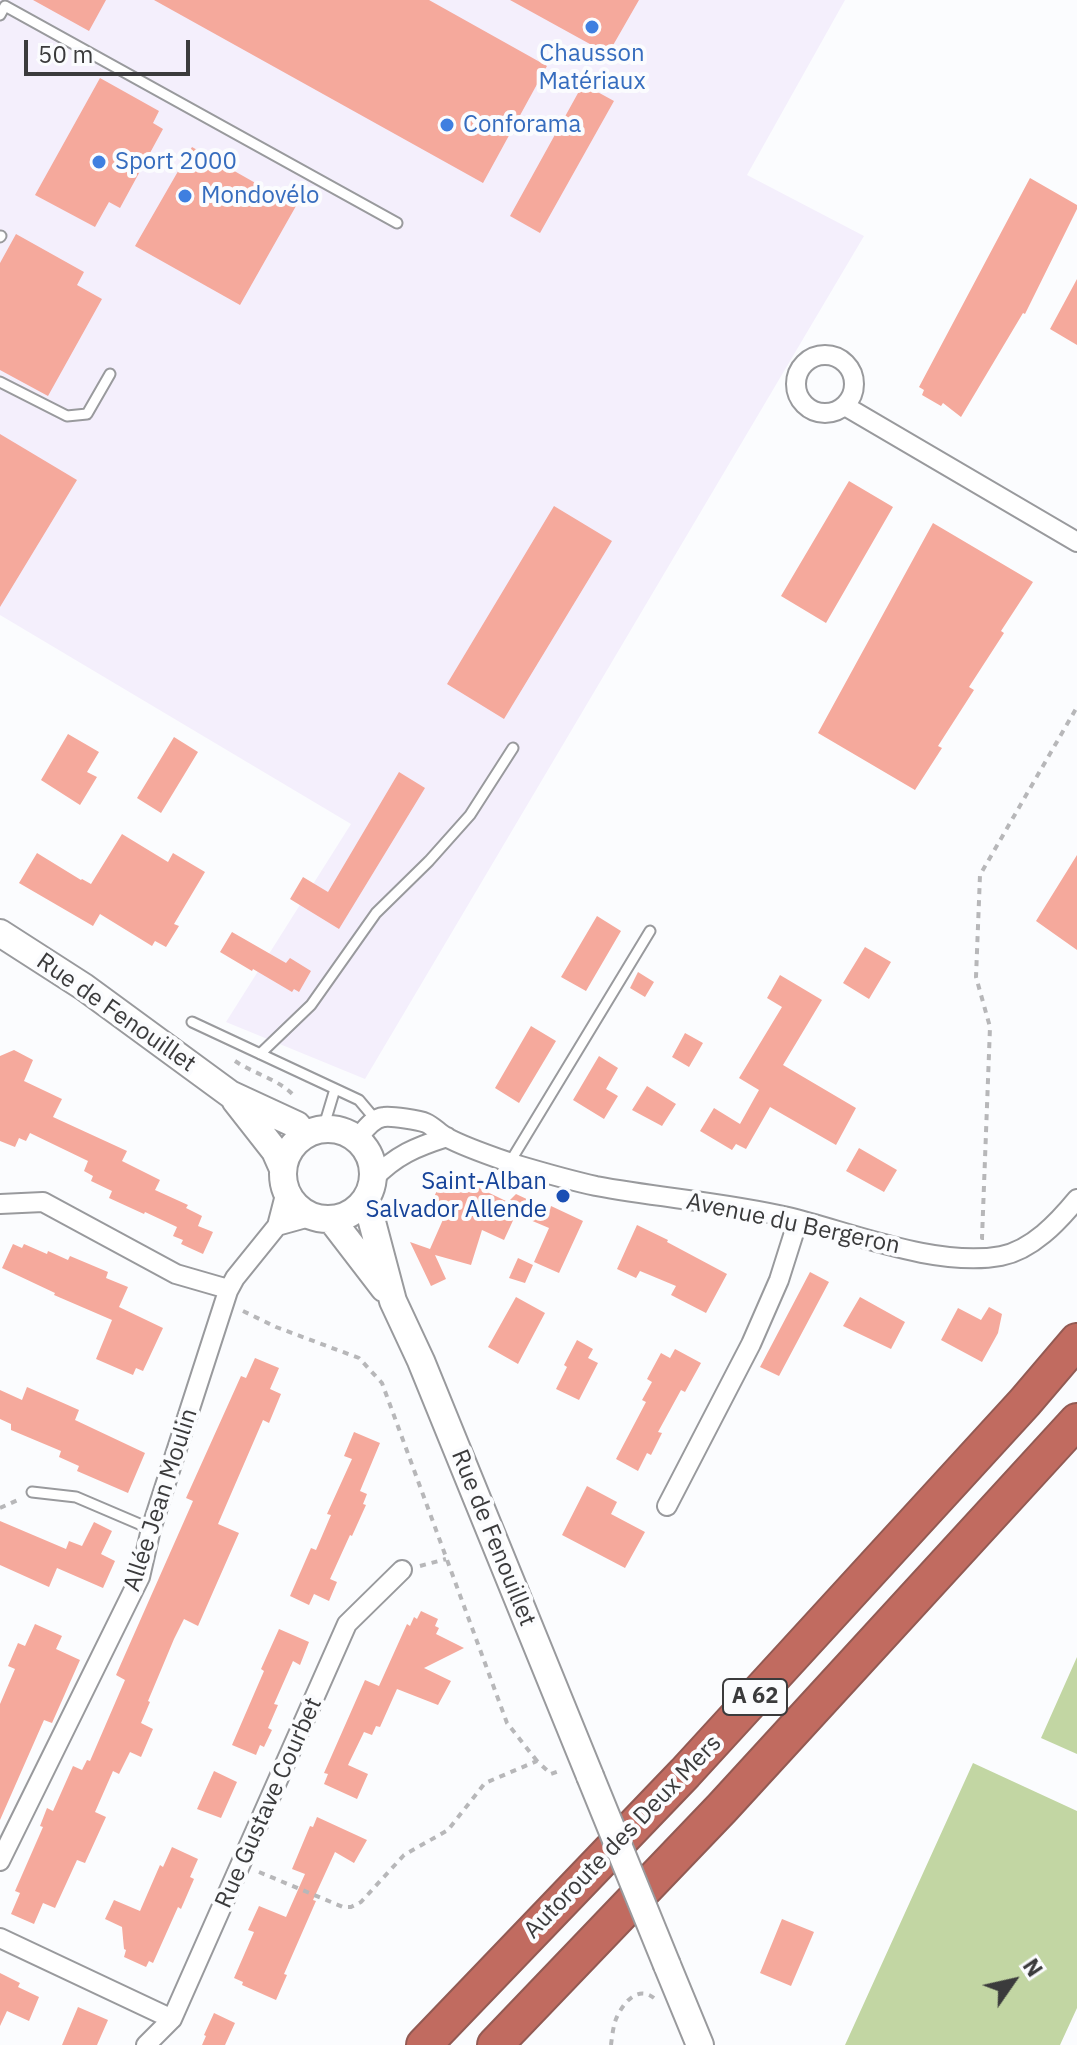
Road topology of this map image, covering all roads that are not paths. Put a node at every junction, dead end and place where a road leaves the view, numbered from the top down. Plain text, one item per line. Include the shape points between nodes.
1 (0, 15) edge
2 (397, 223) dead end
3 (110, 374) dead end
4 (0, 382) edge
5 (845, 406) dead end
6 (1077, 542) edge
7 (513, 748) dead end
8 (650, 931) dead end
9 (0, 933) edge
10 (192, 1022) dead end
11 (260, 1054) junction
12 (335, 1089) junction
13 (230, 1094) junction
14 (375, 1119) junction
15 (314, 1132) junction
16 (447, 1137) junction
17 (357, 1139) junction
18 (510, 1162) junction
19 (284, 1180) junction
20 (369, 1189) junction
21 (1077, 1199) edge
22 (0, 1204) edge
23 (322, 1218) junction
24 (798, 1220) junction
25 (277, 1226) junction
26 (228, 1291) junction
27 (393, 1301) junction
28 (1077, 1341) edge
29 (1077, 1421) edge
30 (32, 1492) road end
31 (667, 1506) dead end
32 (151, 1529) junction
33 (402, 1570) road end
34 (0, 1861) edge
35 (0, 1938) edge
36 (172, 2019) junction
37 (146, 2045) edge
38 (424, 2045) edge
39 (495, 2045) edge
40 (700, 2045) edge

1 - 2 lane via 5,6
3 - 4 lane via 87,414 67,416
5 - 6 street
7 - 11 lane via 470,815 376,913 311,1005
8 - 18 lane
9 - 13 main road, Rue de Fenouillet
10 - 11 lane
11 - 12 lane
12 - 14 lane via 359,1100
12 - 15 lane
13 - 15 main road, Rue de Fenouillet
13 - 19 main road, Rue de Fenouillet via 275,1151
14 - 16 street, Avenue du Bergeron via 426,1122
14 - 17 street
15 - 17 main road, Rue de Fenouillet via 335,1129
15 - 19 main road via 291,1148
16 - 18 street, Avenue du Bergeron
16 - 20 street via 405,1152
17 - 20 main road, Rue de Fenouillet via 373,1168
18 - 24 street, Avenue du Bergeron via 594,1185
19 - 23 main road, Rue de Fenouillet via 294,1203
19 - 25 street, Allée Jean Moulin
20 - 23 main road via 351,1213
20 - 27 main road, Rue de Fenouillet
21 - 24 street, Avenue du Bergeron via 1027,1246 967,1259
22 - 26 street via 43,1202 176,1274
23 - 25 street
23 - 27 main road, Rue de Fenouillet
24 - 31 street via 751,1344
25 - 26 street, Allée Jean Moulin
26 - 32 street, Allée Jean Moulin
27 - 40 main road, Rue de Fenouillet, bridge
28 - 38 highway, Autoroute des Deux Mers / A 62 via 685,1773
29 - 39 highway, Autoroute des Deux Mers / A 62 via 722,1808
30 - 32 lane via 76,1497
32 - 34 street, Allée Jean Moulin via 140,1577
33 - 36 street, Rue Gustave Courbet via 347,1624
35 - 36 street
36 - 37 street, Rue Gustave Courbet

